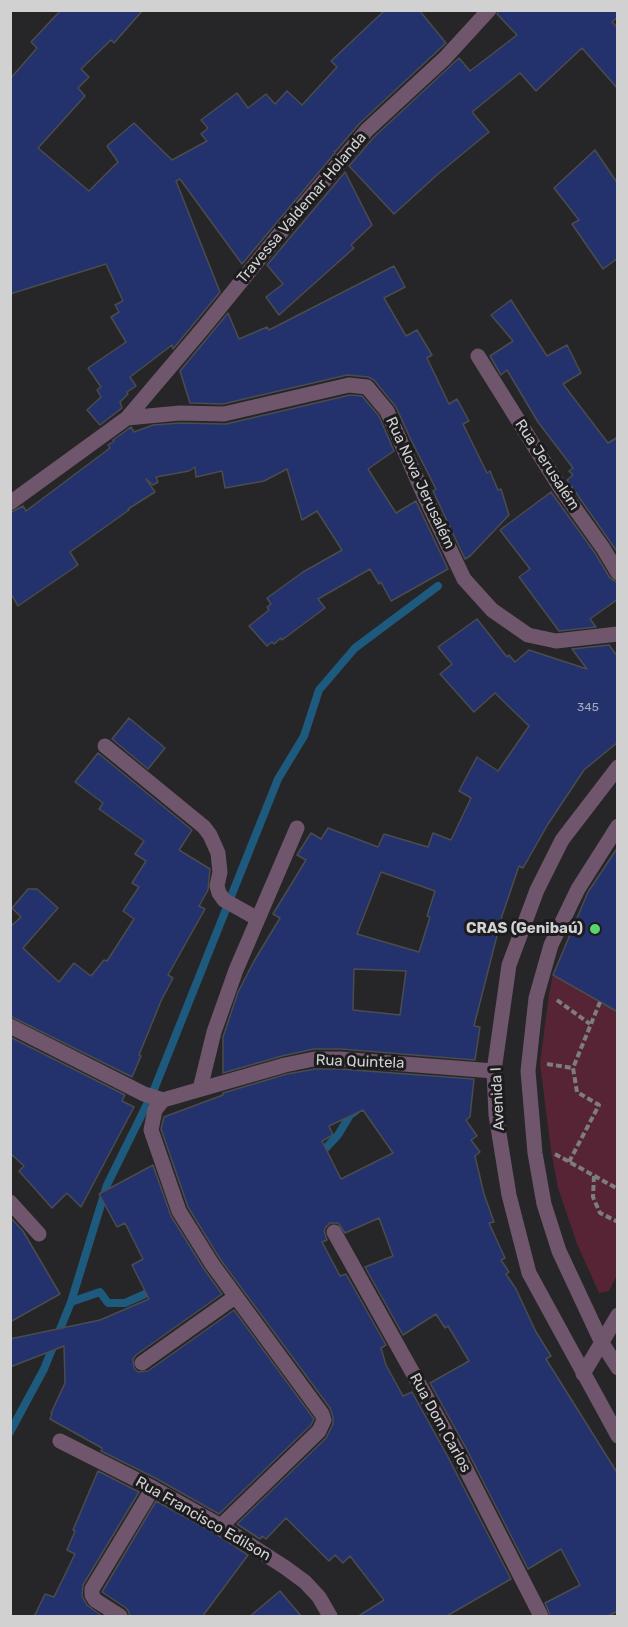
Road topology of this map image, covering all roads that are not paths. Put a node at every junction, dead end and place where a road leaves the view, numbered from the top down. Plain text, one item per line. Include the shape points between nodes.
1 (489, 10) edge
2 (478, 356) dead end
3 (127, 418) junction
4 (10, 503) edge
5 (618, 573) edge
6 (618, 634) edge
7 (105, 746) dead end
8 (618, 767) edge
9 (618, 826) edge
10 (297, 828) dead end
11 (258, 919) junction
12 (10, 1026) edge
13 (494, 1071) junction
14 (200, 1089) junction
15 (155, 1098) junction
16 (10, 1202) edge
17 (334, 1232) dead end
18 (39, 1234) dead end
19 (235, 1297) junction
20 (618, 1315) edge
21 (602, 1342) junction
22 (142, 1363) dead end
23 (618, 1368) edge
24 (583, 1374) junction
25 (618, 1436) edge
26 (60, 1441) dead end
27 (153, 1488) junction
28 (221, 1526) junction
29 (120, 1617) edge
30 (330, 1617) edge
31 (541, 1617) edge

1 - 3 street, Travessa Valdemar Holanda via 445,58 367,130
2 - 5 street, Rua Jerusalém
3 - 4 street
3 - 6 street, Rua Nova Jerusalém via 224,414 349,385 367,387 387,411 464,579 492,610 528,635 556,641
7 - 11 street via 204,827 218,853 219,893 224,900
8 - 13 street, Avenida I via 562,840 537,890 509,965
9 - 21 street via 578,889 551,945 537,998 528,1071 544,1204 559,1251
10 - 11 street
11 - 14 street via 214,1032
12 - 15 street
13 - 14 street, Rua Quintela via 314,1059
13 - 24 street, Avenida I via 498,1127 529,1273
14 - 15 street, Rua Quintela
15 - 19 street via 150,1130 179,1211
16 - 18 street
17 - 31 street, Rua Dom Carlos via 457,1452
19 - 22 street
19 - 28 street via 324,1420 319,1431
20 - 21 street
21 - 23 street
21 - 24 street
24 - 25 street, Avenida I
26 - 27 street, Rua Francisco Edilson
27 - 28 street, Rua Francisco Edilson
27 - 29 street via 92,1589 95,1600
28 - 30 street, Rua Francisco Edilson via 306,1582

